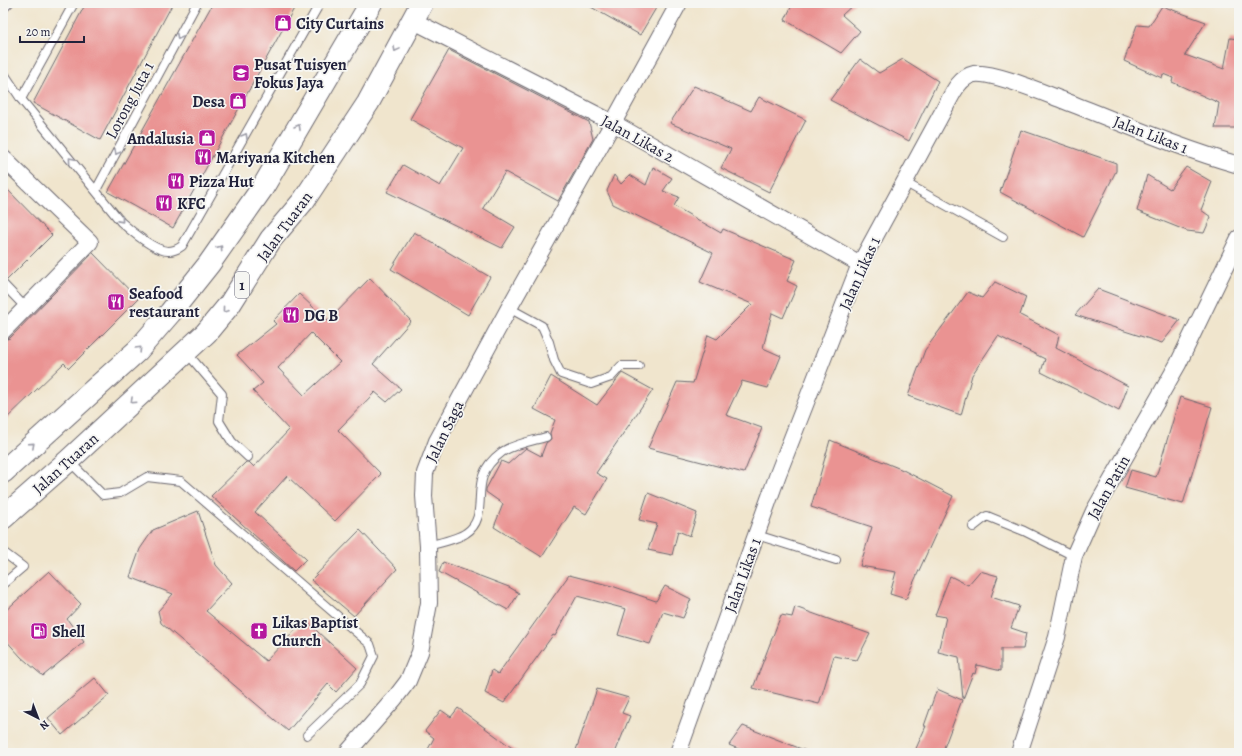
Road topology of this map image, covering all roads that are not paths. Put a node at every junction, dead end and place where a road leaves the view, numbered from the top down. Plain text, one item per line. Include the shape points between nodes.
1 (9, 3) edge
2 (74, 3) edge
3 (197, 3) edge
4 (320, 3) edge
5 (371, 3) edge
6 (678, 3) edge
7 (3, 9) edge
8 (417, 11) edge
9 (3, 72) edge
10 (21, 99) junction
11 (613, 123) junction
12 (3, 158) edge
13 (1239, 165) edge
14 (904, 182) junction
15 (96, 190) junction
16 (1003, 237) dead end
17 (1239, 238) edge
18 (860, 264) junction
19 (3, 284) edge
20 (26, 308) junction
21 (509, 308) junction
22 (3, 331) edge
23 (186, 352) junction
24 (639, 366) dead end
25 (546, 437) dead end
26 (248, 457) dead end
27 (68, 461) junction
28 (5, 465) edge
29 (3, 518) edge
30 (973, 527) dead end
31 (757, 534) junction
32 (428, 546) junction
33 (3, 552) edge
34 (1074, 556) junction
35 (836, 560) dead end
36 (3, 584) edge
37 (307, 735) dead end
38 (347, 753) edge
39 (678, 753) edge
40 (1018, 753) edge

1 - 7 lane
2 - 10 lane
3 -> 15 lane, Lorong Juta 1
15 -> 4 lane via 121,222 138,237 166,252 182,246
28 -> 5 main road via 138,350 209,264 263,187
6 - 11 street, Jalan Saga
8 - 11 street, Jalan Likas 2
8 -> 23 main road, Jalan Tuaran / 1 via 368,103 304,200 271,239 230,304
9 - 10 lane
15 -> 10 lane
11 - 18 street, Jalan Likas 2
11 - 21 street, Jalan Saga
12 - 20 street via 90,242
13 - 14 street, Jalan Likas 1 via 1209,157 1001,78 975,74 964,78 956,88
14 - 16 lane
14 - 18 street, Jalan Likas 1
17 - 34 street, Jalan Patin via 1178,364 1094,511
18 - 31 street, Jalan Likas 1 via 805,402
19 - 20 lane
20 - 22 street
21 - 24 lane via 542,326 561,374 590,384 611,377 621,366
21 - 32 street, Jalan Saga via 437,441 425,473
23 - 26 lane via 222,394 219,421 232,442
23 -> 27 main road, Jalan Tuaran / 1
25 - 32 lane via 503,452 490,463 483,476 479,514 474,526 466,534
27 - 29 main road, Jalan Tuaran / 1
27 - 37 lane via 103,495 120,493 147,477 181,481 370,644 374,656 360,684
30 - 34 lane via 987,516
31 - 35 lane
31 - 39 street, Jalan Likas 1
32 - 38 street, Jalan Saga via 429,603 420,652 408,681
33 - 36 lane via 22,567
34 - 40 street, Jalan Patin via 1056,637

